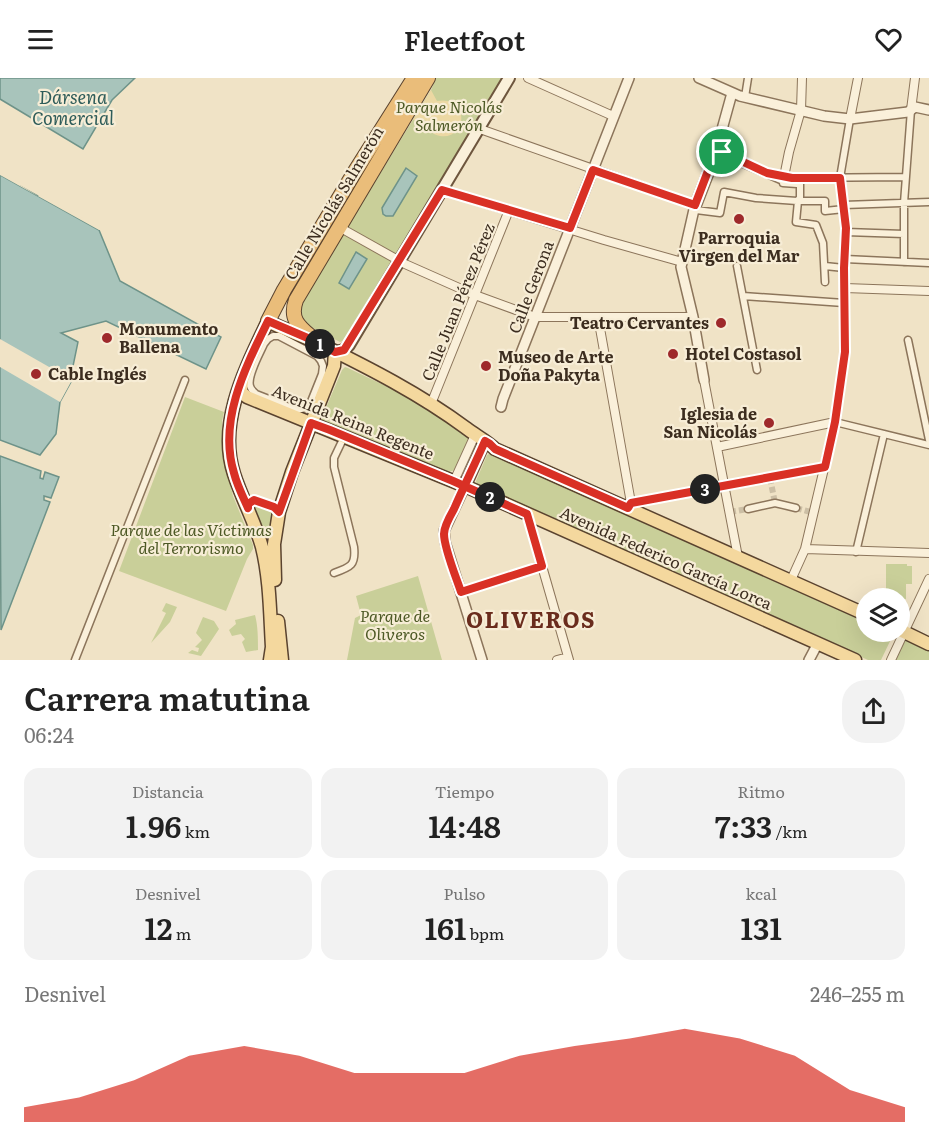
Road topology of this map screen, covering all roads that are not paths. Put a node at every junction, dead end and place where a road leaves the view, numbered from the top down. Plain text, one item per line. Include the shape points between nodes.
1 (414, 78) edge
2 (428, 78) edge
3 (509, 78) edge
4 (528, 78) edge
5 (629, 78) edge
6 (699, 78) edge
7 (748, 78) edge
8 (802, 78) edge
9 (858, 78) edge
10 (915, 78) edge
11 (732, 93) junction
12 (746, 97) junction
13 (801, 110) junction
14 (911, 110) junction
15 (929, 110) edge
16 (613, 116) junction
17 (850, 119) junction
18 (480, 129) junction
19 (716, 150) junction
20 (593, 170) junction
21 (784, 177) junction
22 (906, 177) junction
23 (840, 178) junction
24 (442, 190) junction
25 (798, 201) junction
26 (929, 202) edge
27 (904, 203) junction
28 (695, 205) junction
29 (844, 207) junction
30 (509, 210) junction
31 (339, 227) junction
32 (570, 228) junction
33 (846, 232) junction
34 (904, 234) junction
35 (845, 259) junction
36 (399, 261) junction
37 (682, 262) junction
38 (904, 262) junction
39 (929, 263) edge
40 (737, 266) dead end
41 (825, 267) junction
42 (844, 268) junction
43 (825, 282) dead end
44 (845, 288) junction
45 (929, 291) edge
46 (475, 295) junction
47 (743, 296) junction
48 (844, 303) junction
49 (535, 317) junction
50 (598, 317) junction
51 (693, 318) junction
52 (268, 321) junction
53 (908, 340) dead end
54 (317, 349) junction
55 (335, 352) junction
56 (757, 370) dead end
57 (185, 380) dead end
58 (242, 380) junction
59 (704, 381) joint
60 (431, 404) junction
61 (501, 407) dead end
62 (835, 422) junction
63 (311, 423) junction
64 (884, 434) junction
65 (344, 436) junction
66 (480, 438) junction
67 (929, 440) edge
68 (929, 445) edge
69 (717, 447) junction
70 (825, 467) junction
71 (459, 483) junction
72 (725, 485) junction
73 (629, 505) junction
74 (248, 508) junction
75 (796, 508) tunnel mouth
76 (748, 509) tunnel mouth
77 (279, 512) junction
78 (527, 514) junction
79 (806, 549) junction
80 (856, 552) junction
81 (928, 554) edge
82 (738, 556) junction
83 (542, 566) junction
84 (334, 573) dead end
85 (929, 579) edge
86 (791, 580) junction
87 (461, 592) junction
88 (856, 610) edge
89 (910, 616) edge
90 (910, 635) edge
91 (898, 642) edge
92 (818, 643) junction
93 (929, 644) edge
94 (569, 658) edge
95 (75, 660) edge
96 (270, 660) edge
97 (282, 660) edge
98 (482, 660) edge
99 (557, 660) edge
100 (809, 660) edge
101 (855, 660) edge
102 (891, 660) edge

1 - 52 highway, Calle Nicolás Salmerón
2 - 31 highway, Calle Nicolás Salmerón
3 - 18 main road
4 - 16 street
5 - 16 street, Calle Gerona
6 - 11 street
7 - 12 street
8 - 13 street
9 - 17 street
10 - 14 street
11 - 12 street
11 - 19 street
12 - 13 street
13 - 17 street
13 - 21 street
14 - 15 street
14 - 17 street
14 - 22 street
16 - 20 street, Calle Gerona
17 - 23 street
18 - 20 street
18 - 24 main road
19 - 21 street
19 - 28 street
20 - 28 street
20 - 32 street, Calle Gerona
21 - 23 street
22 - 23 street
22 - 27 street
23 - 29 street
24 - 30 street
24 - 36 main road
25 - 25 street via 800,180 796,184 783,183 725,156 716,159 696,210 720,213 724,192
25 - 29 street via 825,201 825,211
25 - 41 street via 796,222 816,225 823,243
26 - 27 street
27 - 29 street
27 - 34 street
28 - 37 street
29 - 33 street
30 - 32 street
30 - 46 street, Calle Juan Pérez Pérez
31 - 36 street
31 - 54 highway, Calle Nicolás Salmerón via 294,306 296,322
32 - 37 street
32 - 49 street, Calle Gerona
33 - 34 street
33 - 35 street
34 - 38 street
35 - 38 street
35 - 42 street
36 - 46 street
36 - 55 main road via 349,345
37 - 51 street
38 - 39 street
40 - 47 street
41 - 42 street
41 - 43 street
42 - 44 street
44 - 45 street
44 - 48 street
46 - 49 street
46 - 60 street, Calle Juan Pérez Pérez
47 - 48 street
47 - 56 street
48 - 62 street via 845,352
49 - 50 street
49 - 61 street, Calle Gerona
50 - 51 street
50 - 73 street
51 - 59 street
52 - 54 main road
52 - 58 main road
53 - 67 street
54 - 54 street via 279,336 268,339 249,384 256,394 295,410 305,408 322,374
54 - 55 main road
55 - 60 main road
55 - 63 main road via 334,366
57 - 95 street
58 - 63 main road, Avenida Reina Regente via 241,392 247,397
58 - 74 main road via 232,409 230,441 233,472
59 - 69 street
60 - 66 main road
62 - 64 street
62 - 69 street
62 - 70 street
63 - 65 main road, Avenida Reina Regente
63 - 77 main road
64 - 68 street
64 - 80 street
65 - 71 main road, Avenida Reina Regente
65 - 84 street via 334,467 355,558 352,565
66 - 71 main road
66 - 73 main road, Avenida Federico García Lorca via 495,449
69 - 72 street
70 - 72 street
70 - 79 street
71 - 78 main road, Avenida Federico García Lorca
71 - 87 street via 444,531
72 - 73 street
72 - 82 street
73 - 82 main road, Avenida Federico García Lorca
74 - 77 street via 254,500
74 - 96 main road via 266,568
75 - 76 street via 775,503
77 - 97 main road via 274,566
78 - 83 street
78 - 92 main road, Avenida Federico García Lorca
79 - 80 street
79 - 86 street
80 - 81 street
82 - 86 main road, Avenida Federico García Lorca
83 - 87 street
83 - 94 street
85 - 89 street
86 - 88 main road, Avenida Federico García Lorca
87 - 98 street
90 - 93 main road
91 - 102 street
92 - 100 street
92 - 101 main road, Avenida Federico García Lorca
94 - 99 street

